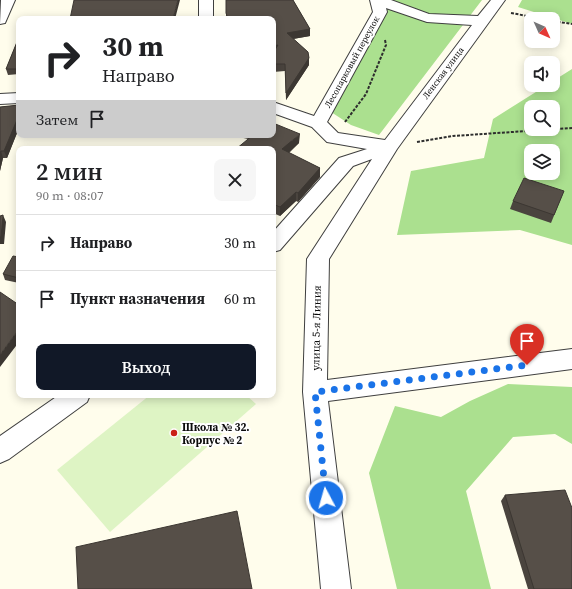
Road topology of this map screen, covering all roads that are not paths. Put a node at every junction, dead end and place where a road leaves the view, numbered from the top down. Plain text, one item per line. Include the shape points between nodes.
1 (8, 0) edge
2 (206, 0) edge
3 (378, 4) edge
4 (490, 10) edge
5 (206, 16) edge
6 (0, 20) edge
7 (16, 98) edge
8 (0, 99) edge
9 (276, 108) edge
10 (318, 123) junction
11 (389, 146) junction
12 (276, 242) edge
13 (318, 259) joint
14 (572, 359) edge
15 (315, 392) junction
16 (74, 398) edge
17 (0, 451) edge
18 (336, 589) edge

1 - 6 street
2 - 5 street
3 - 4 street via 427,18
3 - 10 street, Лесопарковый переулок
4 - 11 street, Ленская улица
7 - 8 street
9 - 10 street
10 - 11 street via 333,138
11 - 12 street via 346,162
11 - 13 street, Ленская улица
13 - 15 street, улица 5-я Линия
14 - 15 street
15 - 18 street, улица 5-я Линия
16 - 17 street

